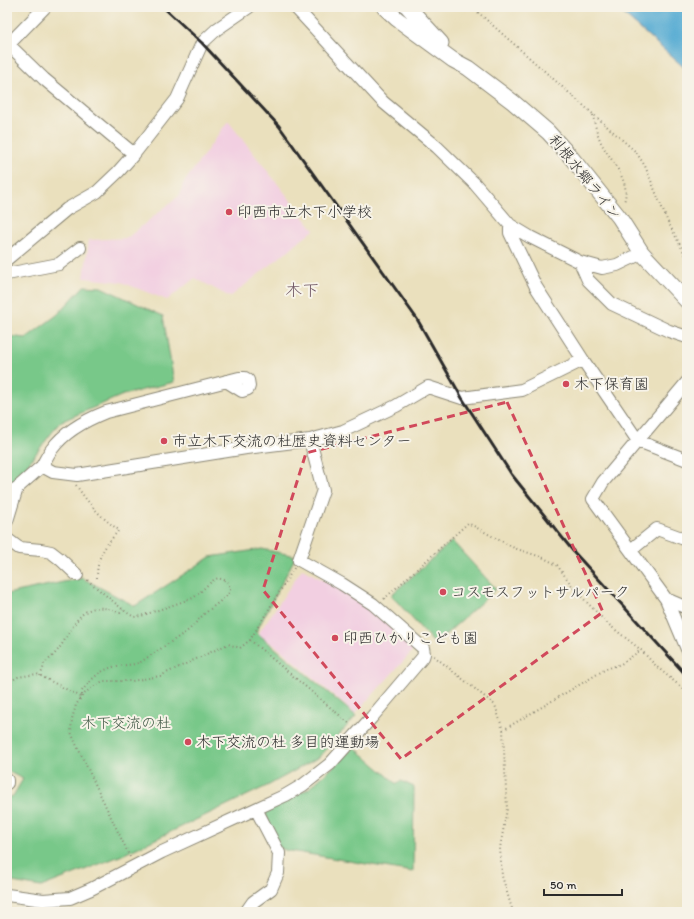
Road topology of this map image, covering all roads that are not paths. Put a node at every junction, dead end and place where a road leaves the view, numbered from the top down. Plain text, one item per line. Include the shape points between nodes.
1 (45, 7) edge
2 (249, 7) edge
3 (295, 7) edge
4 (384, 7) edge
5 (408, 7) edge
6 (8, 45) edge
7 (468, 68) junction
8 (134, 154) junction
9 (510, 225) junction
10 (80, 248) dead end
11 (642, 253) junction
12 (7, 259) edge
13 (580, 262) junction
14 (7, 274) edge
15 (687, 301) edge
16 (687, 337) edge
17 (583, 360) junction
18 (226, 381) dead end
19 (686, 384) edge
20 (310, 440) junction
21 (638, 441) junction
22 (687, 460) edge
23 (42, 466) junction
24 (12, 490) edge
25 (7, 521) edge
26 (7, 539) edge
27 (687, 540) edge
28 (631, 550) junction
29 (78, 575) road end
30 (666, 600) junction
31 (687, 608) edge
32 (687, 648) edge
33 (256, 809) junction
34 (7, 895) edge
35 (246, 912) edge

1 - 6 street
2 - 8 street via 202,43 177,99
3 - 9 street via 383,102 437,147 475,184
4 - 7 main road, 利根水郷ライン via 453,60
5 - 7 main road, 利根水郷ライン
6 - 8 street via 44,79
7 - 11 main road, 利根水郷ライン via 548,132 619,216
8 - 12 street via 97,192 67,209
9 - 13 street
9 - 17 street via 510,234 536,287
10 - 14 street via 60,264
11 - 13 street via 617,265 602,268
11 - 15 main road, 利根水郷ライン
13 - 16 street via 588,280 612,304
17 - 20 street via 522,390 462,398 428,387 396,406 343,431
17 - 21 street
18 - 23 street via 106,412 87,420 69,432 52,449
19 - 21 street
20 - 23 street via 77,475 52,472
20 - 33 street via 322,490 299,560 372,604 415,640 423,648 424,654 330,764 303,785
21 - 22 street
21 - 28 street via 603,482 593,499
23 - 24 street
24 - 25 street
26 - 29 street via 19,548 51,552
27 - 28 street via 657,529
28 - 30 street
30 - 31 street
30 - 32 street
33 - 34 street via 70,898 43,900
33 - 35 street via 279,853 278,873 270,889 253,902

